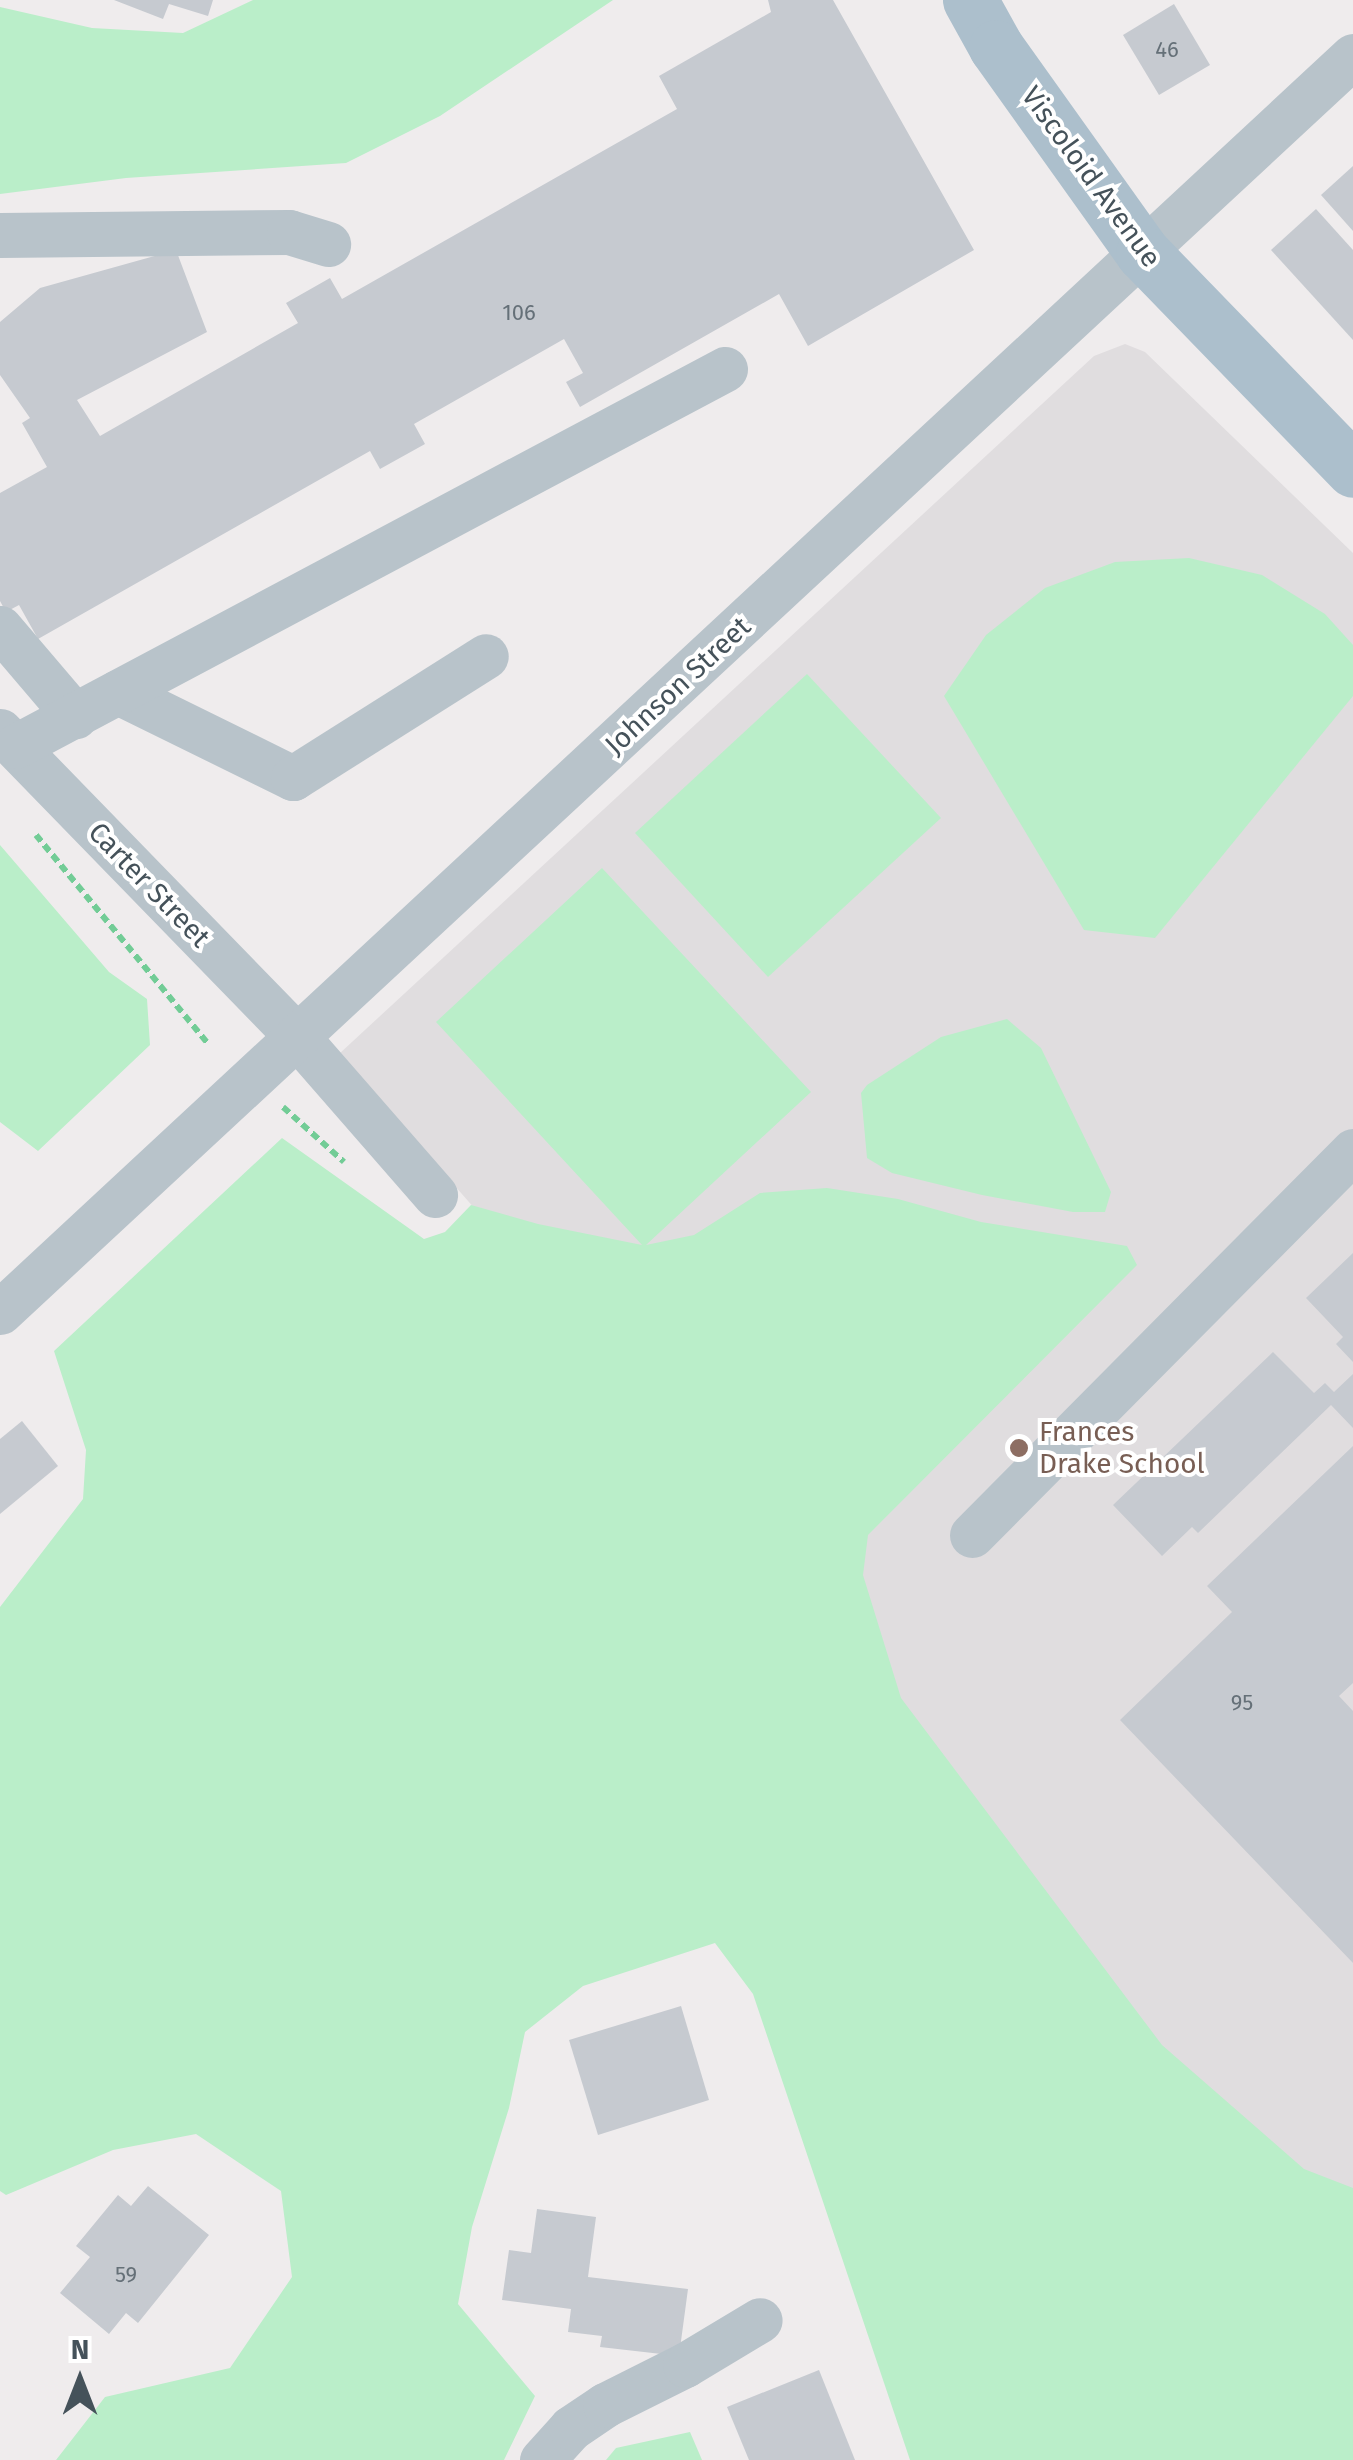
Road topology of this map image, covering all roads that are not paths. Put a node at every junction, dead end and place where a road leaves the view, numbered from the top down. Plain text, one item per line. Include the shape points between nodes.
1 (970, 0) edge
2 (1353, 56) edge
3 (0, 235) edge
4 (328, 244) dead end
5 (1143, 254) junction
6 (725, 369) dead end
7 (1353, 470) edge
8 (0, 628) edge
9 (486, 656) dead end
10 (118, 692) junction
11 (74, 716) junction
12 (8, 738) edge
13 (298, 1039) junction
14 (1353, 1151) edge
15 (435, 1195) dead end
16 (0, 1312) edge
17 (972, 1535) dead end
18 (760, 2320) dead end
19 (542, 2460) edge

1 - 5 main road, Viscoloid Avenue
2 - 5 street, Johnson Street
3 - 4 street via 289,232
5 - 7 main road, Viscoloid Avenue
5 - 13 street, Johnson Street
6 - 10 street
8 - 11 street
9 - 10 street via 293,778
10 - 11 street
11 - 12 street
12 - 13 street, Carter Street
13 - 15 street, Carter Street
13 - 16 street, Johnson Street
14 - 17 street
18 - 19 street via 605,2405 571,2428

